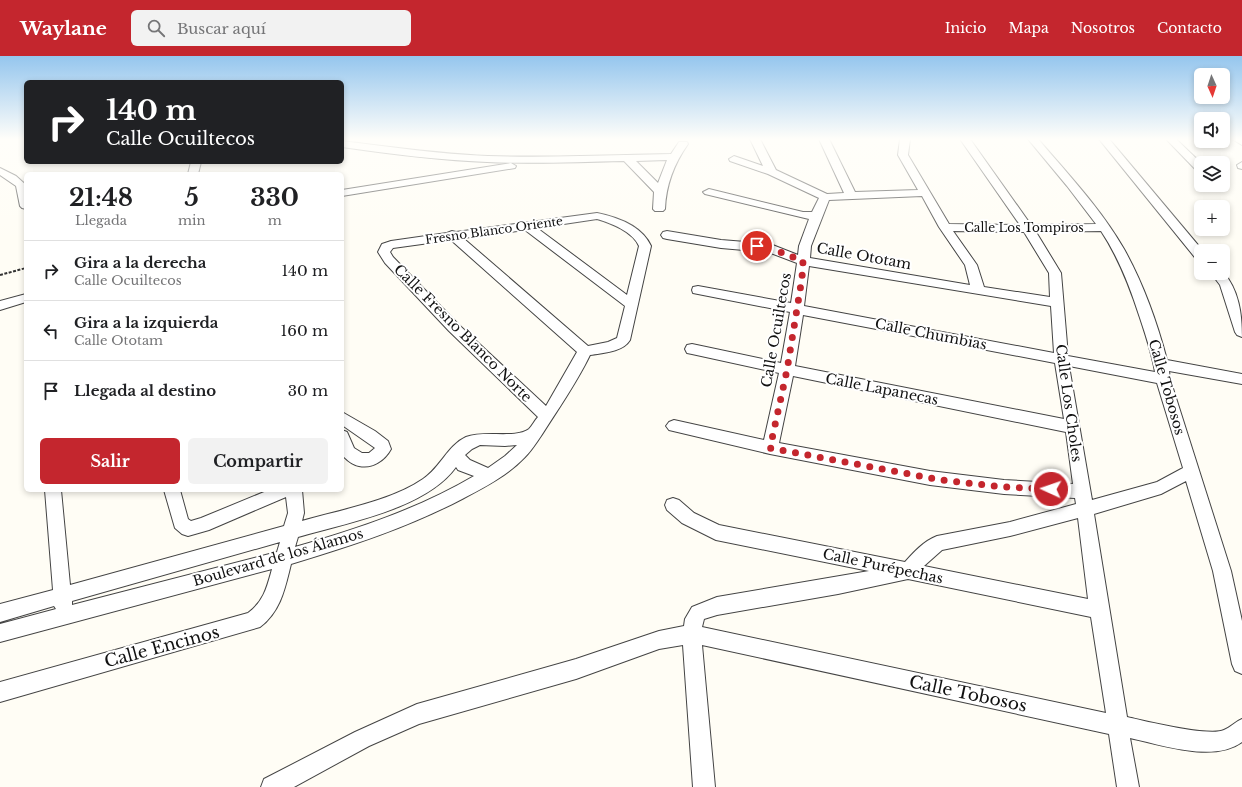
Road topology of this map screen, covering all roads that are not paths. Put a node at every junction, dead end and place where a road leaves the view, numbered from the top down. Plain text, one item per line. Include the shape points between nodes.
1 (3, 173) edge
2 (469, 173) edge
3 (642, 173) edge
4 (667, 173) edge
5 (774, 173) edge
6 (840, 173) edge
7 (914, 173) edge
8 (989, 173) edge
9 (1062, 173) edge
10 (1132, 173) edge
11 (24, 188) edge
12 (660, 191) junction
13 (709, 192) dead end
14 (344, 193) edge
15 (926, 193) junction
16 (825, 197) junction
17 (852, 197) junction
18 (658, 209) dead end
19 (816, 216) junction
20 (526, 225) junction
21 (945, 227) junction
22 (1103, 227) junction
23 (1028, 229) junction
24 (667, 235) dead end
25 (452, 236) junction
26 (386, 247) joint
27 (1194, 248) edge
28 (803, 261) junction
29 (1223, 280) edge
30 (698, 290) dead end
31 (978, 290) junction
32 (24, 299) edge
33 (1058, 303) junction
34 (632, 304) junction
35 (0, 306) edge
36 (798, 308) junction
37 (1242, 332) edge
38 (692, 349) dead end
39 (584, 351) junction
40 (1060, 359) junction
41 (1161, 364) junction
42 (787, 370) junction
43 (1242, 378) edge
44 (1164, 379) junction
45 (547, 416) junction
46 (344, 419) edge
47 (674, 426) dead end
48 (1073, 427) junction
49 (534, 434) junction
50 (484, 438) junction
51 (344, 441) edge
52 (770, 448) junction
53 (455, 455) junction
54 (507, 463) junction
55 (1192, 471) junction
56 (489, 476) junction
57 (1082, 491) junction
58 (53, 492) edge
59 (173, 492) edge
60 (281, 492) edge
61 (294, 492) edge
62 (673, 505) dead end
63 (1084, 509) junction
64 (292, 531) junction
65 (285, 558) junction
66 (908, 571) junction
67 (62, 596) junction
68 (1099, 610) junction
69 (0, 613) edge
70 (64, 616) junction
71 (0, 633) edge
72 (692, 634) junction
73 (1242, 664) edge
74 (0, 692) edge
75 (1119, 726) junction
76 (1242, 729) edge
77 (272, 787) edge
78 (704, 787) edge
79 (1128, 787) edge

1 - 11 street
2 - 14 street
3 - 12 street
4 - 12 street
5 - 16 street
6 - 17 street
7 - 15 street
8 - 23 street, Calle Los Choles
9 - 22 street, Calle Tobosos
10 - 27 street
12 - 18 street
13 - 19 street
15 - 17 street
15 - 21 street
16 - 17 street
16 - 19 street, Calle Ocuiltecos
19 - 28 street, Calle Ocuiltecos via 805,246
20 - 25 street, Fresno Blanco Oriente
20 - 34 street
20 - 34 street, Fresno Blanco Oriente via 602,216 623,226 644,242 645,246
21 - 23 street, Calle Los Tompiros
21 - 31 street via 971,265
22 - 23 street, Calle Los Tompiros
22 - 41 street, Calle Tobosos via 1136,287
23 - 33 street, Calle Los Choles via 1055,273
24 - 28 street, Calle Ototam via 721,244 770,248
25 - 26 street, Fresno Blanco Oriente via 396,243
25 - 39 street
26 - 45 street, Calle Fresno Blanco Norte via 385,254 454,328
28 - 31 street, Calle Ototam
28 - 36 street, Calle Ocuiltecos
29 - 37 street
30 - 36 street, Calle Chumbias
31 - 33 street, Calle Ototam
32 - 35 street
33 - 40 street, Calle Los Choles
34 - 39 street via 620,343
36 - 40 street, Calle Chumbias
36 - 42 street, Calle Ocuiltecos
38 - 42 street, Calle Lapanecas
39 - 45 street, Boulevard de los Álamos via 576,370
40 - 44 street, Calle Chumbias
40 - 48 street, Calle Los Choles
41 - 43 street
41 - 44 street, Calle Tobosos
42 - 48 street, Calle Lapanecas
42 - 52 street, Calle Ocuiltecos
44 - 55 street, Calle Tobosos
45 - 49 street, Boulevard de los Álamos
46 - 51 street via 370,435 383,445 384,449 372,458 359,460 348,452
47 - 52 street
48 - 57 street, Calle Los Choles
49 - 50 street, Boulevard de los Álamos via 510,440
49 - 54 street, Boulevard de los Álamos via 517,456
50 - 53 street, Boulevard de los Álamos via 471,442
50 - 54 street via 500,450
52 - 57 street via 957,482
53 - 56 street via 464,465
53 - 64 street, Boulevard de los Álamos via 432,482 409,496
54 - 56 street, Boulevard de los Álamos
55 - 63 street via 1161,486
55 - 73 street, Calle Tobosos via 1222,571
56 - 65 street, Boulevard de los Álamos via 439,504 399,521
57 - 63 street, Calle Los Choles
58 - 67 street
59 - 60 street via 181,524 188,529
61 - 64 street, Calle Encinos via 296,508
62 - 66 street, Calle Purépechas via 688,518 716,532
63 - 66 street via 1010,529 937,544
63 - 68 street, Calle Los Choles
64 - 65 street, Calle Encinos
64 - 67 street, Boulevard de los Álamos
65 - 70 street, Boulevard de los Álamos
65 - 74 street, Calle Encinos via 270,606 253,621
66 - 68 street, Calle Purépechas
66 - 72 street via 838,586 716,606 698,614 694,619
67 - 69 street, Boulevard de los Álamos
67 - 70 street
68 - 75 street, Calle Los Choles
70 - 71 street, Boulevard de los Álamos
72 - 75 street, Calle Tobosos
72 - 77 street via 659,640 576,669 417,714 362,739
72 - 78 street
75 - 76 street, Calle Tobosos via 1209,742 1223,741
75 - 79 street, Calle Los Choles

